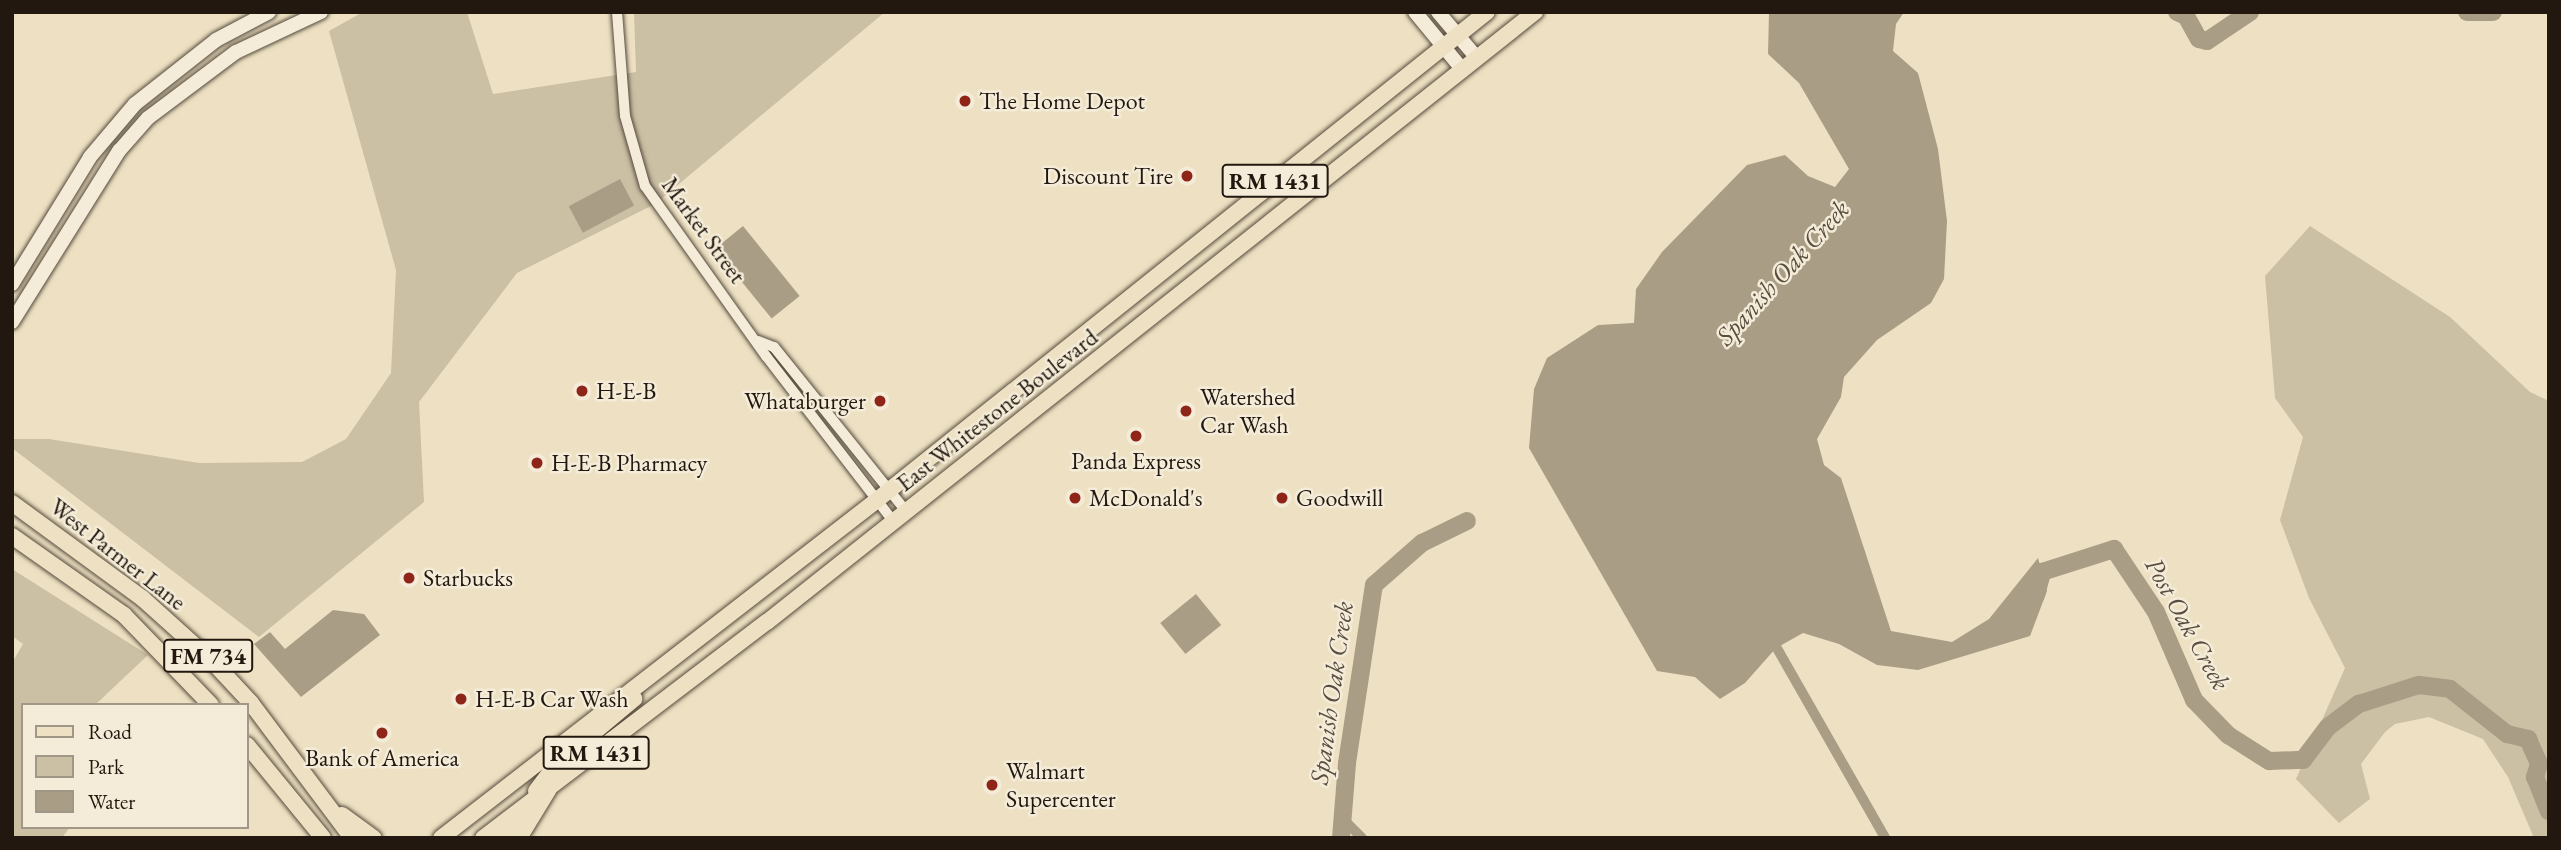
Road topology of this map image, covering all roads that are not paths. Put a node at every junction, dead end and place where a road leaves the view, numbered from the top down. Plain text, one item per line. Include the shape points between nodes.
1 (269, 12) edge
2 (321, 12) edge
3 (617, 12) edge
4 (1415, 12) edge
5 (1438, 12) edge
6 (1487, 12) edge
7 (1535, 12) edge
8 (1457, 35) junction
9 (1444, 47) junction
10 (1477, 58) junction
11 (1462, 69) junction
12 (157, 83) junction
13 (171, 97) junction
14 (12, 284) edge
15 (12, 322) edge
16 (758, 341) junction
17 (883, 494) junction
18 (12, 503) edge
19 (900, 516) junction
20 (12, 536) edge
21 (737, 608) junction
22 (209, 703) edge
23 (248, 746) edge
24 (552, 784) junction
25 (530, 799) junction
26 (327, 805) junction
27 (322, 837) edge
28 (440, 837) edge
29 (352, 838) edge
30 (374, 838) edge
31 (483, 838) edge
32 (505, 838) edge
33 (519, 838) edge

1 - 12 street via 216,40
2 - 13 street via 236,52
3 - 16 street, Market Street via 625,116 645,186
4 - 9 street
5 - 8 street
6 - 8 main road, East Whitestone Boulevard / RM 1431
7 - 10 main road, East Whitestone Boulevard / RM 1431
8 - 9 main road, East Whitestone Boulevard / RM 1431
8 - 10 street
9 - 11 street
9 - 17 main road, East Whitestone Boulevard / RM 1431
10 - 11 main road, East Whitestone Boulevard / RM 1431
11 - 19 main road, East Whitestone Boulevard / RM 1431
12 - 13 street
12 - 14 street via 90,157
13 - 15 street via 118,151
16 - 17 street, Market Street
16 - 17 street, Market Street via 774,347
17 - 19 street, Market Street
17 - 19 street, Market Street
17 - 21 main road, East Whitestone Boulevard / RM 1431
18 - 26 main road, West Parmer Lane / FM 734 via 113,575 212,661 251,703
19 - 24 main road, East Whitestone Boulevard / RM 1431
20 - 22 main road, West Parmer Lane / FM 734 via 124,615
21 - 25 main road via 726,626 556,764
21 - 28 main road, East Whitestone Boulevard / RM 1431
23 - 27 main road
24 - 25 main road, East Whitestone Boulevard / RM 1431
24 - 33 main road
25 - 31 main road, East Whitestone Boulevard / RM 1431
25 - 32 main road
26 - 29 main road, West Parmer Lane / FM 734
26 - 30 main road

